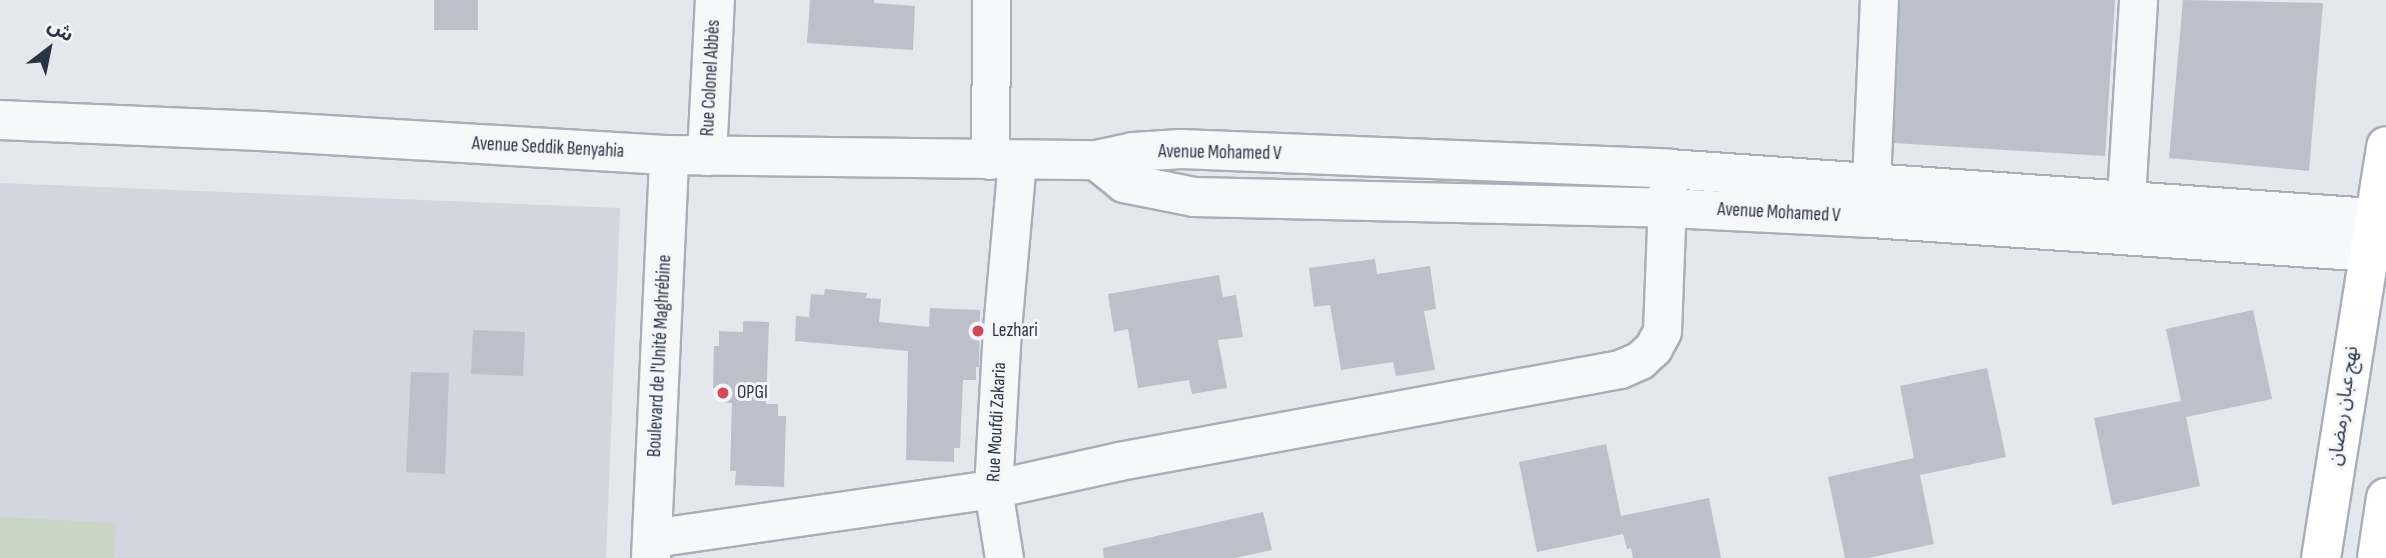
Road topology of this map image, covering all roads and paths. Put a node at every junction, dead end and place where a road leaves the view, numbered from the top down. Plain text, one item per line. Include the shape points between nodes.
1 (715, 0) edge
2 (991, 0) edge
3 (1879, 0) edge
4 (2138, 0) edge
5 (0, 120) edge
6 (2386, 146) edge
7 (669, 155) junction
8 (707, 156) junction
9 (1004, 160) junction
10 (1096, 160) junction
11 (1669, 169) junction
12 (1871, 182) junction
13 (1667, 208) junction
14 (2125, 219) junction
15 (2378, 237) edge
16 (993, 489) junction
17 (2386, 498) edge
18 (651, 548) edge
19 (1004, 558) edge
20 (2321, 558) edge
21 (2377, 558) edge

1 - 8 street, Rue Colonel Abbès
2 - 9 street, Rue Moufdi Zakaria
3 - 12 street
4 - 14 street
5 - 7 street, Avenue Seddik Benyahia
6 - 15 main road, نهج عبان رمضان
7 - 8 street, Avenue Seddik Benyahia
7 - 18 street, Boulevard de l'Unité Maghrébine
8 - 9 street, Avenue Seddik Benyahia
9 - 10 street, Avenue Seddik Benyahia
9 - 16 street, Rue Moufdi Zakaria via 1002,330
10 - 11 street, Avenue Mohamed V via 1181,149
10 - 13 street, Avenue Mohamed V via 1124,183 1194,197
11 - 12 street, Avenue Mohamed V
11 - 13 street
12 - 14 street, Avenue Mohamed V
13 - 14 street, Avenue Mohamed V via 1872,218
13 - 16 street via 1662,331 1640,360 1620,369 1119,461
14 - 15 street, Avenue Mohamed V
15 - 20 main road, نهج عبان رمضان
16 - 18 street
16 - 19 street, Rue Moufdi Zakaria
17 - 21 main road

